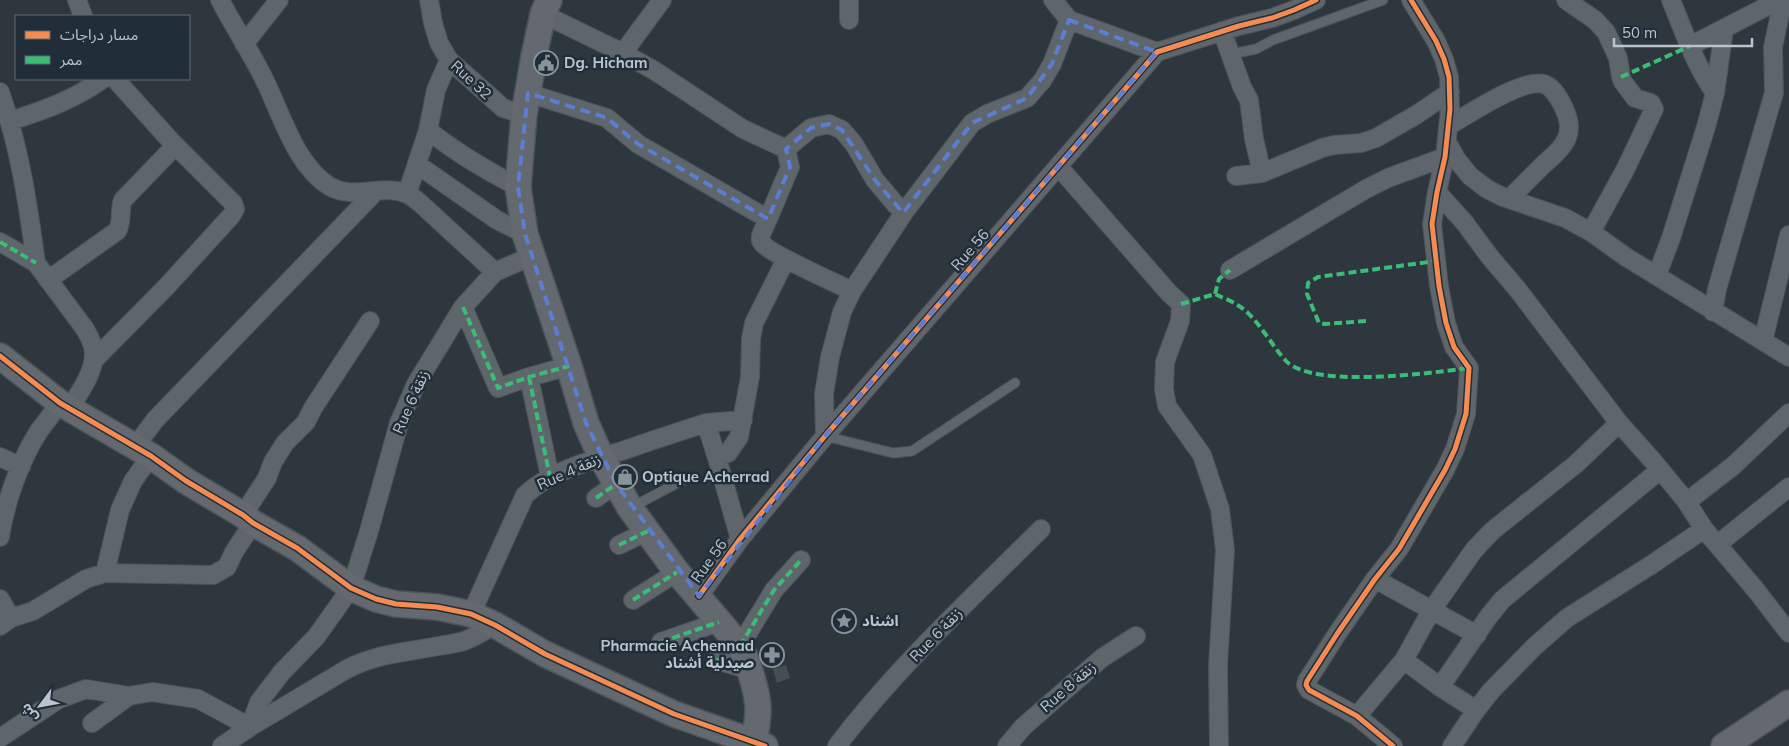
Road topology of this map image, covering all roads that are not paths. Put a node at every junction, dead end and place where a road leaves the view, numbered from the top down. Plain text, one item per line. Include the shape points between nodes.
1 (77, 0) edge
2 (220, 0) edge
3 (279, 0) edge
4 (429, 0) edge
5 (662, 0) edge
6 (849, 0) edge
7 (1053, 0) edge
8 (1316, 0) edge
9 (1383, 0) edge
10 (1411, 0) edge
11 (1566, 0) edge
12 (1671, 0) edge
13 (1779, 0) edge
14 (1783, 0) edge
15 (546, 7) edge
16 (83, 15) edge
17 (849, 20) dead end
18 (1070, 20) junction
19 (1724, 29) junction
20 (1222, 31) junction
21 (244, 44) junction
22 (1690, 46) junction
23 (1157, 52) junction
24 (624, 53) junction
25 (1231, 54) junction
26 (449, 60) junction
27 (102, 80) edge
28 (116, 80) edge
29 (0, 92) edge
30 (1450, 92) junction
31 (1715, 93) junction
32 (526, 104) junction
33 (10, 121) junction
34 (428, 130) junction
35 (1447, 142) junction
36 (175, 146) junction
37 (786, 148) junction
38 (418, 165) junction
39 (1058, 166) junction
40 (1262, 173) junction
41 (1236, 176) dead end
42 (518, 186) junction
43 (375, 192) junction
44 (1437, 192) junction
45 (407, 194) junction
46 (1510, 198) junction
47 (905, 211) junction
48 (768, 219) junction
49 (1591, 232) junction
50 (1789, 235) edge
51 (0, 242) edge
52 (528, 245) junction
53 (786, 259) junction
54 (36, 263) junction
55 (1230, 270) dead end
56 (495, 272) junction
57 (1657, 275) junction
58 (48, 280) junction
59 (852, 291) junction
60 (463, 307) junction
61 (1713, 312) junction
62 (370, 321) dead end
63 (1763, 341) junction
64 (0, 356) edge
65 (1789, 357) edge
66 (94, 360) junction
67 (569, 366) junction
68 (529, 377) junction
69 (1015, 383) dead end
70 (65, 406) junction
71 (1789, 413) edge
72 (743, 420) junction
73 (706, 423) junction
74 (1618, 423) junction
75 (825, 436) junction
76 (143, 452) junction
77 (0, 457) edge
78 (601, 457) junction
79 (717, 458) junction
80 (21, 467) junction
81 (1660, 470) junction
82 (550, 477) junction
83 (687, 478) dead end
84 (1789, 487) edge
85 (1686, 501) junction
86 (630, 508) junction
87 (248, 519) junction
88 (1, 527) edge
89 (1041, 529) dead end
90 (1704, 529) junction
91 (648, 531) junction
92 (740, 539) junction
93 (1718, 544) junction
94 (619, 545) dead end
95 (801, 560) dead end
96 (677, 572) junction
97 (106, 574) junction
98 (1375, 579) junction
99 (351, 588) junction
100 (699, 596) junction
101 (0, 599) edge
102 (633, 600) dead end
103 (1431, 611) junction
104 (471, 614) junction
105 (5, 622) edge
106 (719, 622) junction
107 (495, 625) junction
108 (1789, 633) edge
109 (1477, 635) junction
110 (1136, 636) dead end
111 (661, 642) dead end
112 (740, 646) junction
113 (716, 660) dead end
114 (1404, 660) junction
115 (750, 670) junction
116 (1440, 686) junction
117 (130, 696) junction
118 (1789, 703) edge
119 (1476, 710) junction
120 (1357, 716) junction
121 (92, 723) dead end
122 (250, 727) junction
123 (0, 738) edge
124 (757, 745) edge
125 (222, 746) edge
126 (837, 746) edge
127 (1006, 746) edge
128 (1219, 746) edge
129 (1393, 746) edge
130 (1452, 746) edge
131 (1724, 746) edge

1 - 16 street
2 - 21 street
3 - 21 street
4 - 26 street, Rue 32 via 439,43
5 - 24 street
6 - 17 street
7 - 18 street
8 - 20 street via 1272,18
9 - 25 lane via 1256,49
10 - 30 street via 1436,41 1449,78
11 - 49 street via 1606,32 1618,58 1623,82 1635,98 1651,103 1654,109
12 - 22 street
13 - 19 street
14 - 61 street via 1772,47 1774,93
15 - 24 street
15 - 32 street
18 - 23 street
18 - 47 street via 1042,81 1027,98 972,123
19 - 22 street
19 - 31 street
20 - 23 street
20 - 25 street
21 - 43 street via 299,154 314,172 328,186 340,191
22 - 31 street
23 - 39 street, Rue 56
24 - 37 street via 743,129
25 - 40 street via 1250,100
26 - 32 street, Rue 32 via 503,108
26 - 34 street via 436,90
27 - 33 street via 73,99
28 - 36 street
29 - 33 street
30 - 35 street
30 - 40 street via 1376,138 1362,143 1334,144
31 - 57 street
32 - 42 street
32 - 48 street, Rue 32 via 607,118 651,152
33 - 54 street via 21,165
34 - 38 street
34 - 42 street via 479,166
35 - 44 street
35 - 46 street via 1470,176 1495,193
35 - 46 street via 1492,101 1519,88 1540,84 1552,89 1569,122 1567,138 1560,149
35 - 55 street
36 - 58 street via 123,200 117,231
36 - 66 street via 233,203 235,209 168,285
37 - 47 street via 812,128 829,124 842,130 875,180
37 - 48 street via 790,168
38 - 45 street
38 - 52 street
39 - 75 street, Rue 56
39 - 128 street via 1181,304 1180,321 1165,362 1164,388 1167,406 1202,455 1220,509 1225,550 1218,665
40 - 41 street
42 - 52 street
43 - 45 street
43 - 76 street via 155,420
44 - 74 street via 1518,290
44 - 98 street via 1432,224 1439,286 1449,334 1469,368 1466,414 1445,470 1399,549
45 - 56 street
46 - 49 street via 1565,218
47 - 59 street
48 - 53 street via 762,243
49 - 57 street via 1626,258
50 - 63 street
51 - 54 street
52 - 56 street, Rue 6 زنقة
52 - 67 street
53 - 59 street
53 - 72 street via 754,323
54 - 58 street
56 - 60 street, Rue 6 زنقة
57 - 61 street
58 - 66 street via 85,329 94,347
59 - 75 street via 842,312 830,358 824,394
60 - 68 street via 498,388
60 - 99 street, Rue 6 زنقة via 416,384 399,423
61 - 63 street
62 - 87 street via 306,422 285,443 273,462
63 - 65 street
64 - 70 street
66 - 70 street via 89,375
67 - 68 street
67 - 78 street via 586,423
68 - 82 street
69 - 75 lane via 912,451 893,454
70 - 76 street
70 - 80 street via 39,432
71 - 85 street via 1733,466
72 - 73 street, Rue 4 زنقة
72 - 79 street via 734,445 728,453
73 - 78 street, Rue 4 زنقة
73 - 79 street
74 - 81 street
74 - 103 street via 1576,464 1492,531 1453,577
75 - 92 street, Rue 56
76 - 87 street
76 - 97 street via 120,510
77 - 80 street
78 - 82 street, Rue 4 زنقة
78 - 86 street via 606,491
79 - 92 street
80 - 88 street
81 - 85 street
81 - 109 street via 1502,600
82 - 104 street, Rue 4 زنقة via 525,495
83 - 86 lane
84 - 93 street
85 - 90 street
86 - 91 street
87 - 97 street via 227,567 213,575
87 - 99 street via 297,548
89 - 126 street, Rue 6 زنقة via 864,710
90 - 93 street
90 - 119 street via 1567,618 1534,647
91 - 94 street
91 - 96 street
92 - 100 street, Rue 56
93 - 108 street
95 - 112 street via 774,590
96 - 100 street
96 - 102 street
97 - 105 street via 86,579 32,611
98 - 103 street
98 - 120 street via 1306,685 1309,690
99 - 104 street via 396,604
99 - 122 street, Rue 6 زنقة via 316,637 259,702
100 - 106 street
101 - 105 street
103 - 109 street
103 - 114 street
104 - 107 street
106 - 111 street
106 - 112 street
107 - 122 street via 477,636 449,645 362,661
107 - 124 street via 545,654 674,714
109 - 116 street
110 - 127 street, Rue 8 زنقة via 1102,658 1023,727
112 - 115 street
113 - 115 street
114 - 116 street
114 - 120 street
115 - 124 street via 758,708
116 - 119 street
117 - 121 street
117 - 122 street via 152,692 198,698
117 - 123 street via 86,689 59,699
118 - 131 street
119 - 130 street
120 - 129 street
122 - 125 street

